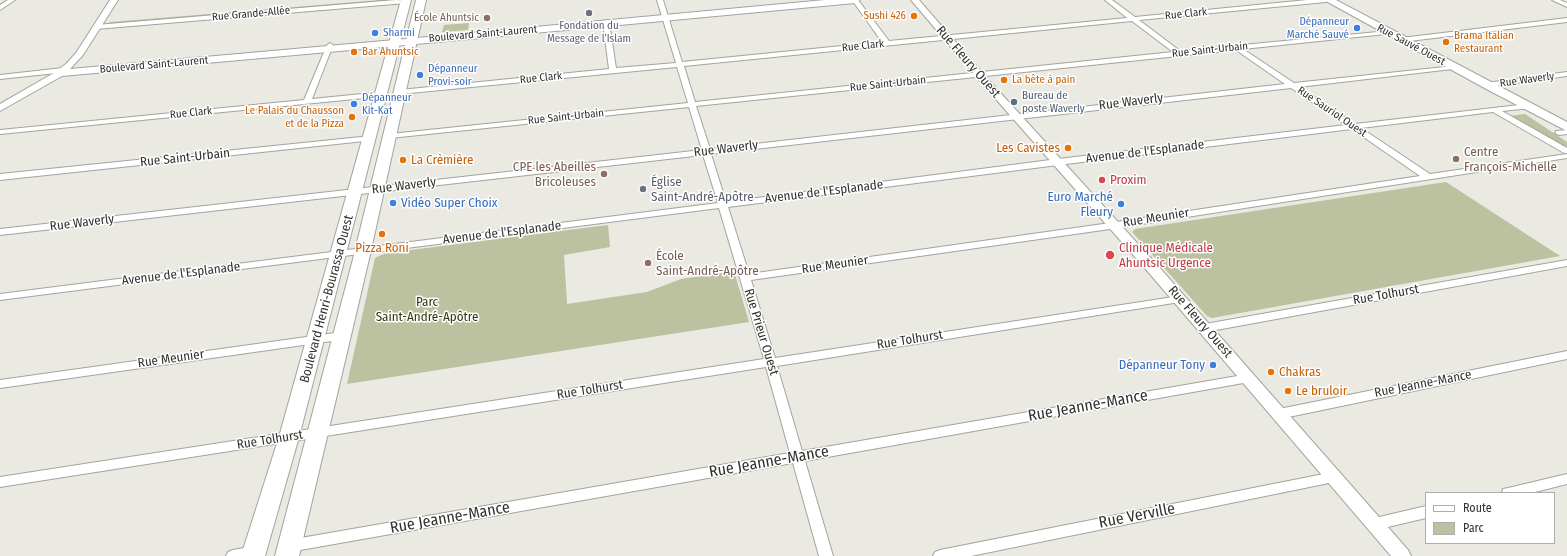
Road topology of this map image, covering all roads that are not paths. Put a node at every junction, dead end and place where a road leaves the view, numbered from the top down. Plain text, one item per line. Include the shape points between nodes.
1 (12, 0) edge
2 (114, 0) edge
3 (369, 0) edge
4 (406, 0) edge
5 (420, 0) edge
6 (660, 0) edge
7 (855, 0) edge
8 (915, 0) edge
9 (1108, 0) edge
10 (1328, 0) edge
11 (1555, 0) edge
12 (1567, 5) edge
13 (0, 8) edge
14 (666, 17) junction
15 (1133, 19) junction
16 (1567, 20) edge
17 (606, 22) junction
18 (98, 25) junction
19 (1386, 32) junction
20 (947, 38) junction
21 (415, 40) junction
22 (1401, 40) junction
23 (395, 42) junction
24 (887, 44) junction
25 (329, 47) junction
26 (1236, 47) junction
27 (1178, 53) junction
28 (679, 64) junction
29 (1452, 67) junction
30 (613, 71) junction
31 (59, 72) junction
32 (979, 74) junction
33 (1567, 74) edge
34 (0, 77) edge
35 (1290, 84) junction
36 (1490, 87) junction
37 (400, 92) junction
38 (382, 94) junction
39 (307, 101) junction
40 (691, 104) junction
41 (1525, 107) junction
42 (0, 108) edge
43 (1494, 110) junction
44 (1016, 116) junction
45 (1354, 127) junction
46 (0, 132) edge
47 (1565, 132) edge
48 (390, 136) junction
49 (370, 138) junction
50 (706, 151) junction
51 (1567, 151) edge
52 (1567, 156) edge
53 (1058, 162) junction
54 (0, 177) edge
55 (1429, 178) junction
56 (378, 189) junction
57 (356, 192) junction
58 (722, 205) junction
59 (1115, 225) junction
60 (0, 232) edge
61 (363, 250) junction
62 (339, 254) junction
63 (1567, 263) edge
64 (745, 278) junction
65 (0, 297) edge
66 (1180, 299) junction
67 (1205, 328) junction
68 (342, 336) junction
69 (316, 340) junction
70 (1567, 355) edge
71 (770, 362) junction
72 (1249, 378) junction
73 (0, 384) edge
74 (1279, 414) junction
75 (318, 432) junction
76 (289, 437) junction
77 (798, 457) junction
78 (1334, 477) junction
79 (1567, 479) edge
80 (0, 482) edge
81 (1512, 492) edge
82 (1425, 512) edge
83 (1375, 524) junction
84 (288, 551) edge
85 (247, 555) edge
86 (826, 556) edge
87 (940, 556) edge
88 (1402, 556) edge

1 - 13 street
2 - 18 street
3 - 18 street, Rue Grande-Allée
4 - 18 street, Rue Grande-Allée
4 - 23 main road, Boulevard Henri-Bourassa Ouest
5 - 21 main road, Boulevard Henri-Bourassa Ouest
6 - 14 street, Rue Prieur Ouest
7 - 14 main road, Boulevard Saint-Laurent
7 - 24 street
8 - 20 street, Rue Fleury Ouest
9 - 15 street
10 - 15 street, Rue Clark
10 - 19 main road, Rue Sauvé Ouest
11 - 12 street
14 - 17 main road, Boulevard Saint-Laurent
14 - 28 street, Rue Prieur Ouest
15 - 20 street, Rue Clark
15 - 27 street
16 - 22 street
17 - 21 main road, Boulevard Saint-Laurent
17 - 30 street
18 - 31 street via 77,57
19 - 22 main road, Rue Sauvé Ouest
19 - 26 street, Rue Saint-Urbain
20 - 24 street, Rue Clark
20 - 32 street, Rue Fleury Ouest
21 - 23 main road, Boulevard Saint-Laurent
21 - 37 main road, Boulevard Henri-Bourassa Ouest
22 - 29 main road, Rue Sauvé Ouest
23 - 25 street, Boulevard Saint-Laurent
23 - 38 main road, Boulevard Henri-Bourassa Ouest
24 - 28 street, Rue Clark
25 - 31 street, Boulevard Saint-Laurent
25 - 39 street
26 - 27 street, Rue Saint-Urbain
26 - 35 street, Rue Sauriol Ouest
27 - 32 street, Rue Saint-Urbain
28 - 30 street, Rue Clark
28 - 40 street, Rue Prieur Ouest
29 - 35 street, Rue Waverly
29 - 36 main road, Rue Sauvé Ouest
30 - 37 street, Rue Clark
31 - 34 street, Boulevard Saint-Laurent
31 - 42 street
32 - 40 street, Rue Saint-Urbain
32 - 44 street, Rue Fleury Ouest
33 - 36 street, Rue Waverly
35 - 44 street, Rue Waverly
35 - 45 street, Rue Sauriol Ouest
36 - 41 main road, Rue Sauvé Ouest
37 - 48 main road, Boulevard Henri-Bourassa Ouest
38 - 39 street, Rue Clark
38 - 49 main road, Boulevard Henri-Bourassa Ouest
39 - 46 street, Rue Clark
40 - 48 street, Rue Saint-Urbain
40 - 50 street, Rue Prieur Ouest
41 - 43 street, Avenue de l'Esplanade
41 - 47 main road, Rue Sauvé Ouest
43 - 45 street, Avenue de l'Esplanade
43 - 51 street
44 - 50 street, Rue Waverly
44 - 53 street, Rue Fleury Ouest
45 - 53 street, Avenue de l'Esplanade
45 - 55 street, Rue Sauriol Ouest
48 - 56 main road, Boulevard Henri-Bourassa Ouest
49 - 54 street, Rue Saint-Urbain
49 - 57 main road, Boulevard Henri-Bourassa Ouest
50 - 56 street, Rue Waverly
50 - 58 street, Rue Prieur Ouest
52 - 55 street, Rue Meunier
53 - 58 street, Avenue de l'Esplanade
53 - 59 street, Rue Fleury Ouest
55 - 59 street, Rue Meunier
56 - 57 street, Rue Waverly
56 - 61 main road, Boulevard Henri-Bourassa Ouest
57 - 60 street, Rue Waverly
57 - 62 main road, Boulevard Henri-Bourassa Ouest
58 - 61 street, Avenue de l'Esplanade
58 - 64 street, Rue Prieur Ouest
59 - 64 street, Rue Meunier
59 - 66 street, Rue Fleury Ouest
61 - 62 street, Avenue de l'Esplanade
61 - 68 main road, Boulevard Henri-Bourassa Ouest
62 - 65 street, Avenue de l'Esplanade
62 - 69 main road, Boulevard Henri-Bourassa Ouest
63 - 67 street, Rue Tolhurst
64 - 71 street, Rue Prieur Ouest
66 - 67 street, Rue Fleury Ouest
66 - 71 street, Rue Tolhurst
67 - 72 street, Rue Fleury Ouest
68 - 69 street, Rue Meunier
68 - 75 main road, Boulevard Henri-Bourassa Ouest
69 - 73 street, Rue Meunier
69 - 76 main road, Boulevard Henri-Bourassa Ouest
70 - 74 street, Rue Jeanne-Mance
71 - 75 street, Rue Tolhurst
71 - 77 street, Rue Prieur Ouest
72 - 74 street, Rue Fleury Ouest
72 - 77 street, Rue Jeanne-Mance
74 - 78 street, Rue Fleury Ouest
75 - 76 street, Rue Tolhurst
75 - 84 main road, Boulevard Henri-Bourassa Ouest
76 - 80 street, Rue Tolhurst
76 - 85 main road, Boulevard Henri-Bourassa Ouest
77 - 84 street, Rue Jeanne-Mance
77 - 86 street, Rue Prieur Ouest
78 - 83 street, Rue Fleury Ouest
78 - 87 street, Rue Verville
79 - 81 street
82 - 83 street
83 - 88 street, Rue Fleury Ouest

